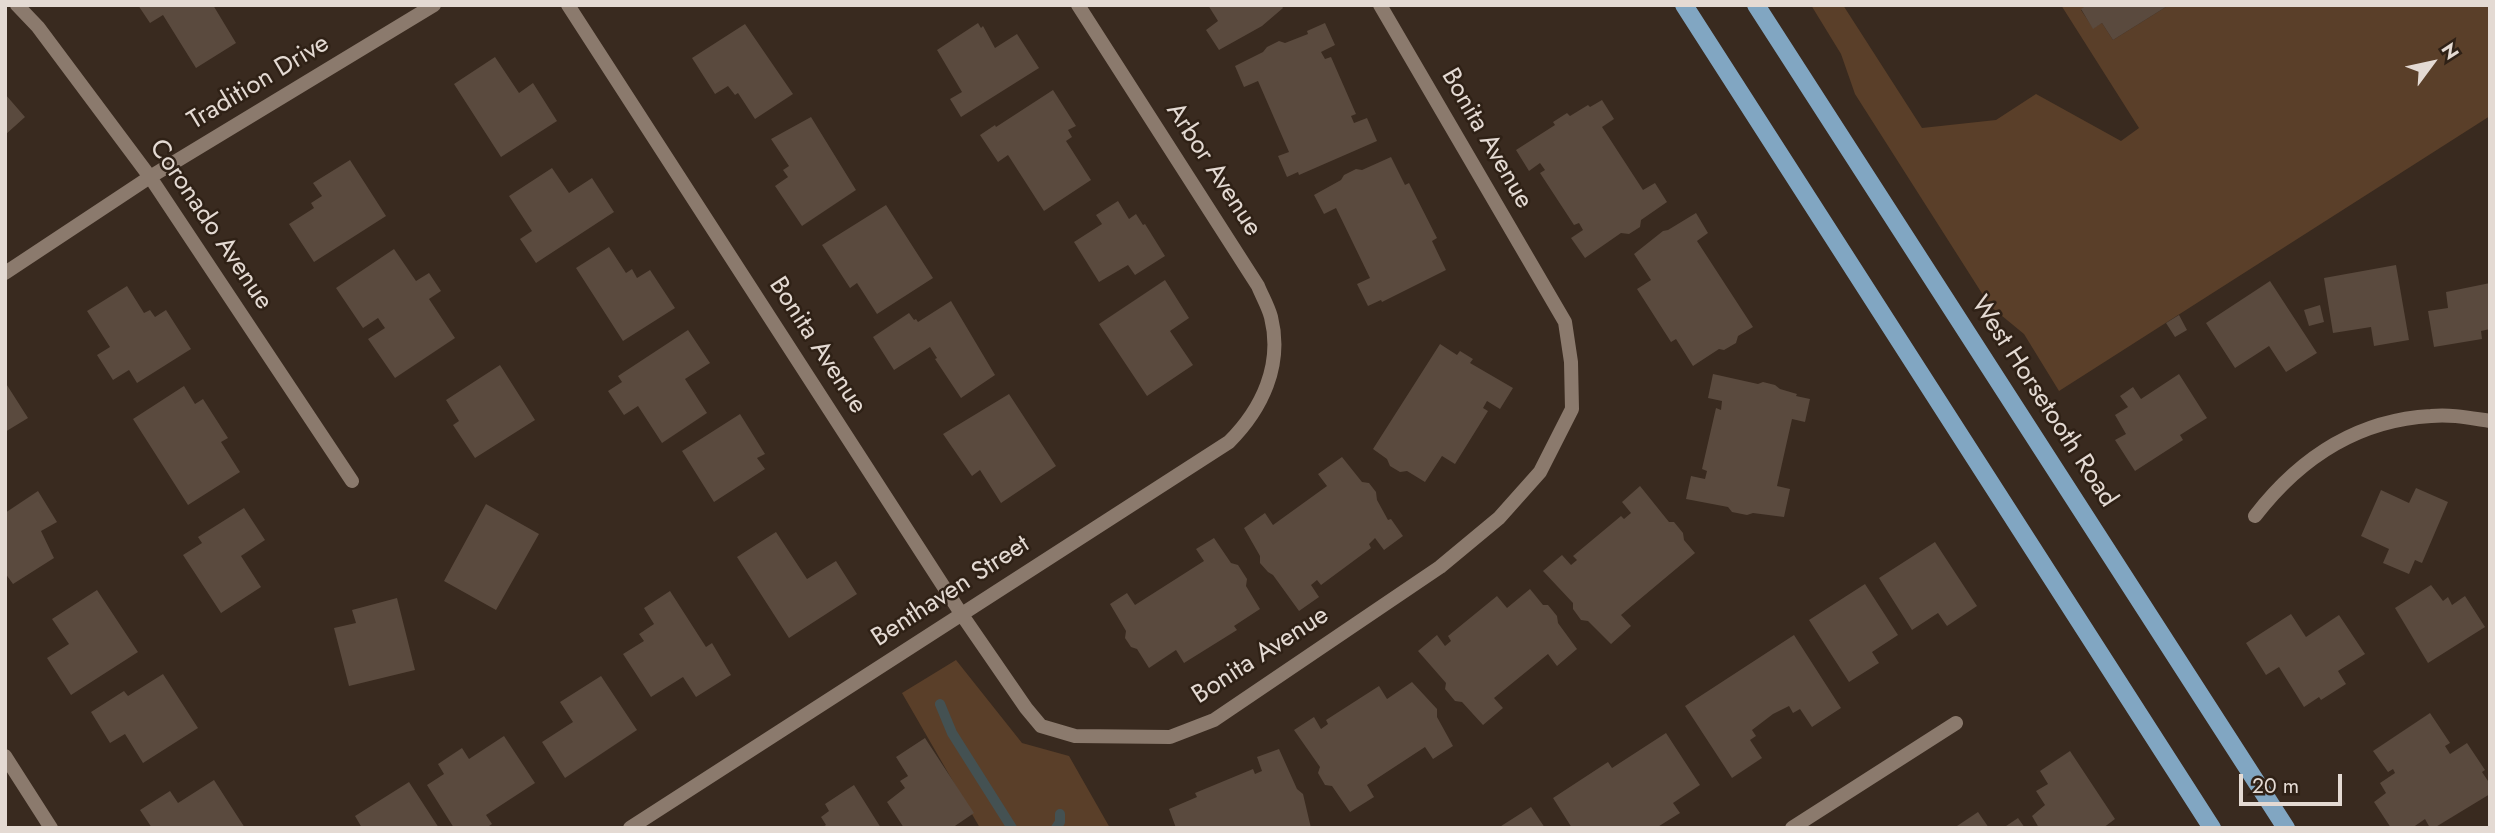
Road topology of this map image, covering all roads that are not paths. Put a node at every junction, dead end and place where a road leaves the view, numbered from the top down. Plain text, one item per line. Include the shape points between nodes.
1 (17, 5) edge
2 (434, 5) edge
3 (568, 5) edge
4 (1079, 5) edge
5 (1380, 5) edge
6 (1684, 5) edge
7 (1756, 5) edge
8 (150, 177) junction
9 (5, 273) edge
10 (1271, 373) joint
11 (2490, 421) edge
12 (352, 481) dead end
13 (2255, 516) dead end
14 (962, 614) junction
15 (1956, 723) dead end
16 (5, 756) edge
17 (51, 828) edge
18 (630, 828) edge
19 (1792, 828) edge
20 (2212, 828) edge
21 (2286, 828) edge

1 - 8 street, Coronado Avenue
2 - 8 street, Tradition Drive
3 - 14 street, Bonita Avenue
4 - 10 street, Arbor Avenue via 1258,286 1274,341
5 - 14 street, Bonita Avenue via 1565,322 1572,409 1540,472 1499,518 1440,567 1214,720 1170,737 1075,736 1041,726
6 - 20 main road
7 - 21 main road, West Horsetooth Road
8 - 9 street, Tradition Drive
8 - 12 street, Coronado Avenue
10 - 14 street, Benthaven Street via 1261,403 1229,442
11 - 13 street via 2429,416 2383,424 2346,438 2305,462
14 - 18 street, Benthaven Street
15 - 19 street
16 - 17 street

